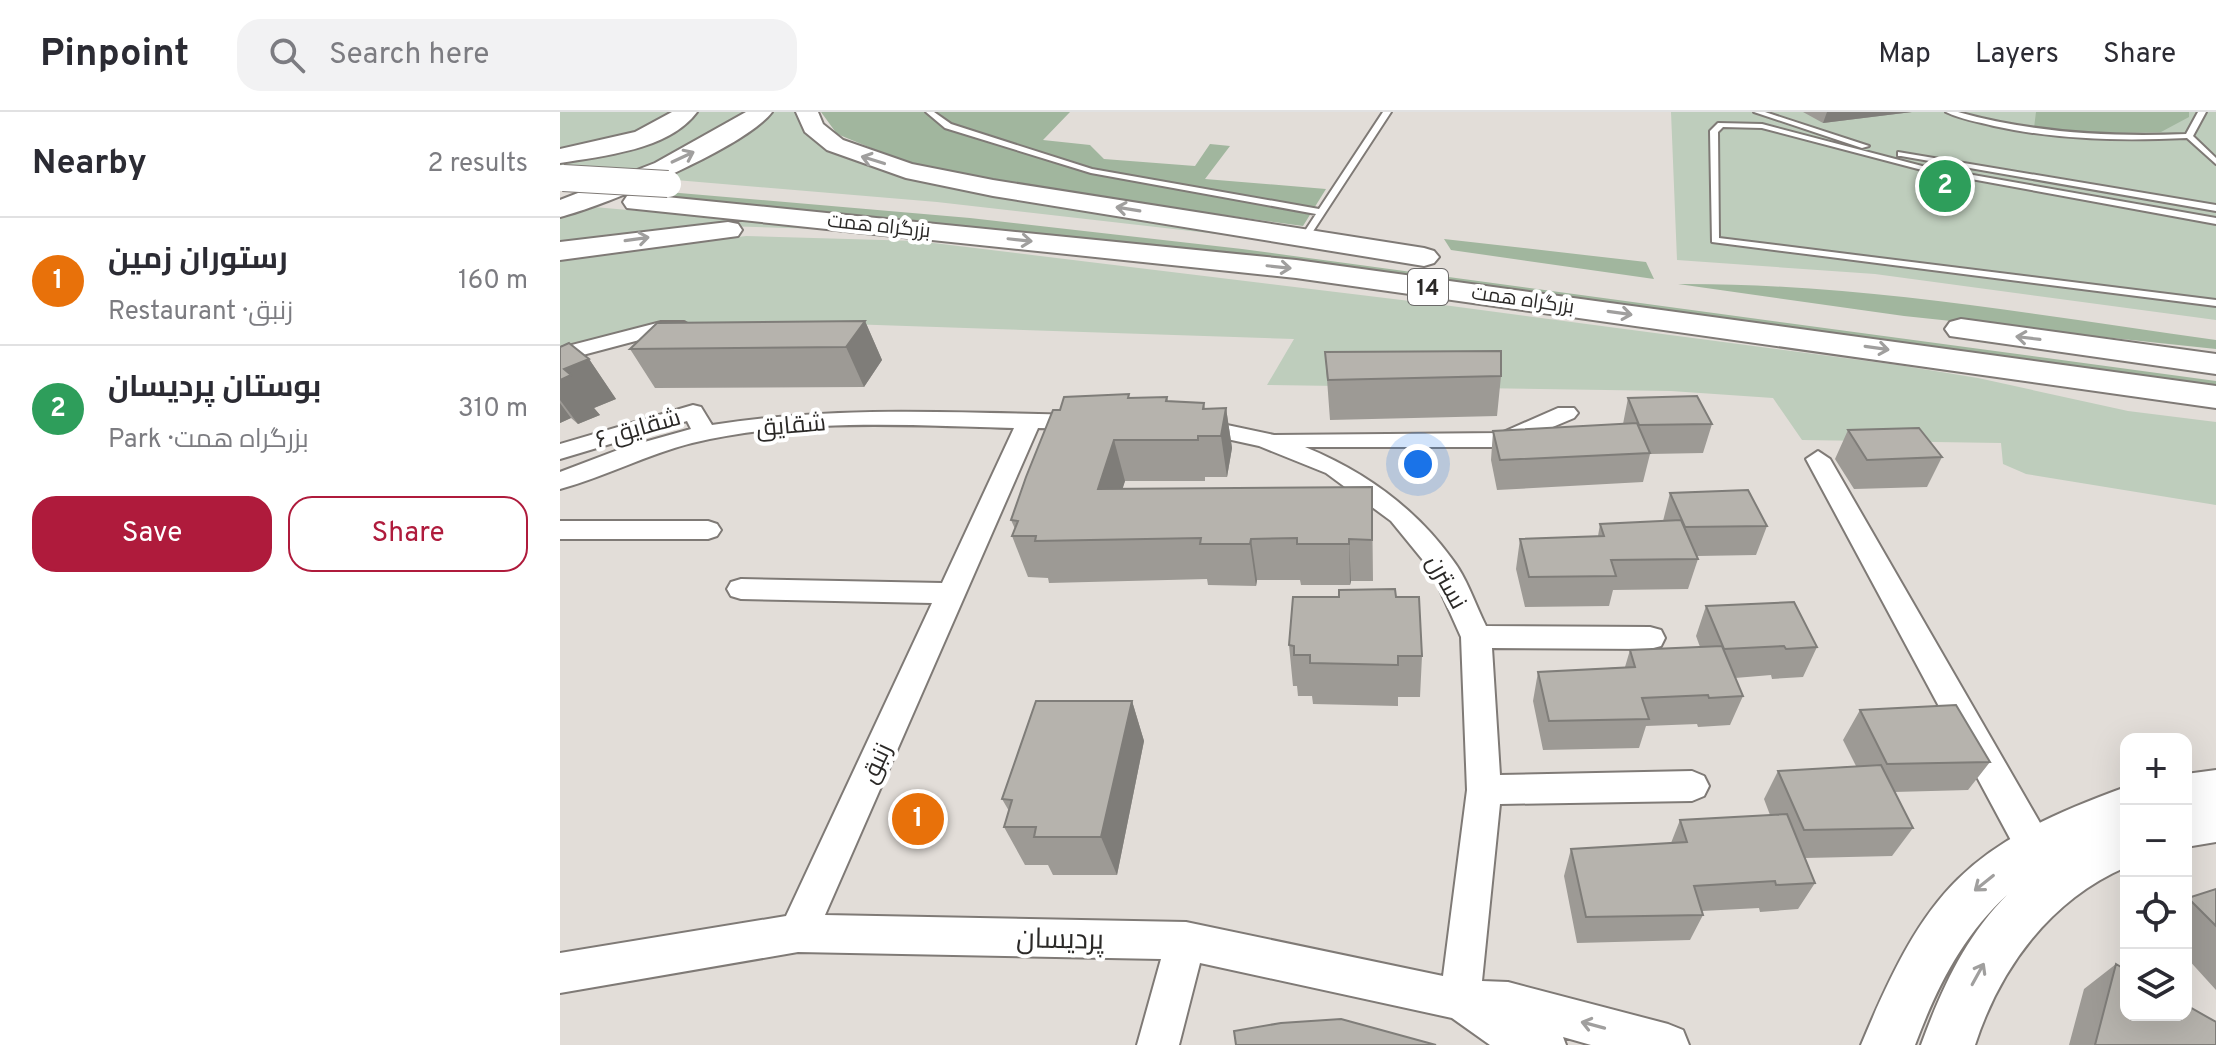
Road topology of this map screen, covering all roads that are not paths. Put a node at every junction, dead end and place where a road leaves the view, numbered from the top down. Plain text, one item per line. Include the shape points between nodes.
1 (686, 112) edge
2 (761, 112) edge
3 (807, 112) edge
4 (930, 112) edge
5 (1387, 112) edge
6 (1758, 112) edge
7 (1950, 112) edge
8 (2202, 112) edge
9 (2189, 136) junction
10 (2216, 162) edge
11 (561, 177) edge
12 (590, 199) junction
13 (2216, 208) edge
14 (560, 209) edge
15 (1322, 212) junction
16 (2216, 221) edge
17 (968, 234) junction
18 (1305, 237) junction
19 (560, 251) edge
20 (1449, 261) dead end
21 (1617, 285) dead end
22 (2216, 303) edge
23 (1926, 325) dead end
24 (708, 328) edge
25 (2067, 343) junction
26 (2216, 353) edge
27 (560, 355) edge
28 (2216, 364) edge
29 (2216, 397) edge
30 (1566, 413) dead end
31 (1029, 421) junction
32 (1108, 422) edge
33 (1163, 423) edge
34 (705, 433) junction
35 (1266, 440) junction
36 (560, 452) edge
37 (1818, 459) dead end
38 (560, 481) edge
39 (560, 530) edge
40 (708, 530) dead end
41 (741, 589) dead end
42 (953, 593) junction
43 (1476, 637) junction
44 (1650, 638) dead end
45 (1692, 786) dead end
46 (2216, 789) edge
47 (1484, 790) junction
48 (2192, 792) edge
49 (2120, 809) edge
50 (2216, 822) edge
51 (2192, 826) edge
52 (2120, 847) edge
53 (2046, 865) junction
54 (798, 933) junction
55 (1186, 941) junction
56 (560, 973) edge
57 (1460, 1000) junction
58 (1158, 1045) edge
59 (1545, 1045) edge
60 (1668, 1045) edge
61 (1888, 1045) edge
62 (1948, 1045) edge

1 - 11 highway
12 -> 2 highway via 707,146
18 -> 3 highway via 906,170 835,145 813,127
4 - 15 lane via 948,126 1091,171
5 - 15 lane
6 - 13 lane via 1910,156
7 - 9 lane via 1991,125 2075,137
8 - 9 lane
9 - 10 lane
11 - 12 highway, 14
11 - 21 highway, بزرگراه همت / 14, bridge via 1004,215
12 - 14 highway
12 - 17 highway, بزرگراه همت / 14
15 - 18 lane
16 - 22 lane via 1919,167 1744,123 1714,131 1715,240
19 -> 17 highway via 728,230
17 -> 29 highway, بزرگراه همت / 14 via 1312,271
18 - 20 highway
25 -> 23 highway
24 - 27 street via 661,328
25 - 26 highway
25 - 28 highway
30 - 35 street via 1505,440
31 - 32 street
31 - 34 street, شقایق via 824,420
31 - 42 street, زنبق
33 - 35 street, نسترن via 1206,426
34 - 36 street, شقایق ۶ via 693,412
34 - 38 street, شقایق
35 - 43 street, نسترن via 1335,468 1400,515 1443,566
37 - 53 street
39 - 40 street
41 - 42 street
42 - 54 street, زنبق
43 - 44 street
43 - 47 street, نسترن
45 - 47 street
46 - 48 street
47 - 57 street, نسترن
49 - 53 street via 2072,828
50 - 51 street
52 - 53 street
53 -> 61 street via 1979,886 1948,921 1908,992
62 -> 53 street via 1991,951
54 - 55 street, پردیسان
54 - 56 street, پردیسان
55 - 57 street, پردیسان
55 - 58 street
57 - 59 street, پردیسان via 1506,1031
60 -> 57 street via 1508,1002

